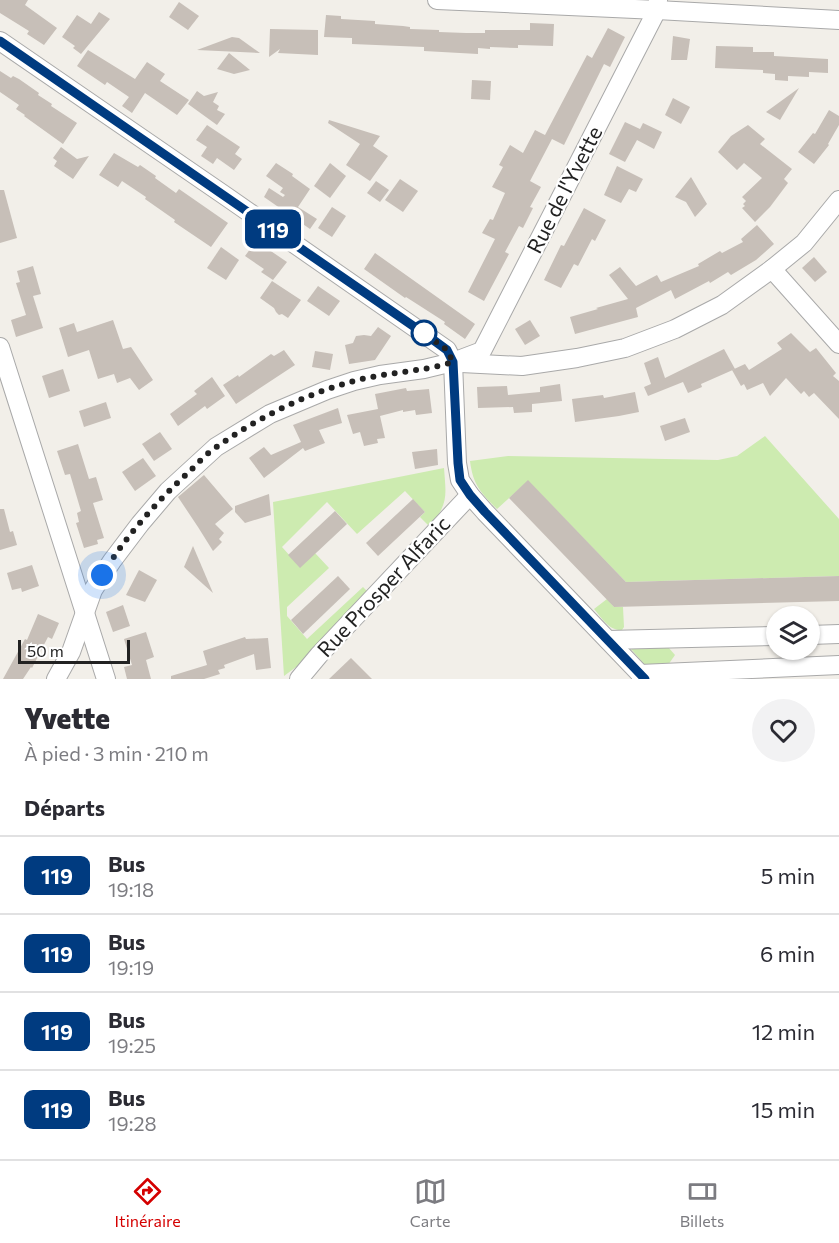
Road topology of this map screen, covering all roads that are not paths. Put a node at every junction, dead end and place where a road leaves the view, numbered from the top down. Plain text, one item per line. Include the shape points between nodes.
1 (437, 0) edge
2 (657, 5) edge
3 (839, 20) edge
4 (0, 41) edge
5 (839, 200) edge
6 (772, 269) junction
7 (839, 344) edge
8 (0, 347) edge
9 (453, 362) junction
10 (470, 495) junction
11 (85, 614) junction
12 (839, 634) edge
13 (820, 635) edge
14 (766, 636) edge
15 (608, 640) junction
16 (839, 664) edge
17 (642, 676) edge
18 (56, 679) edge
19 (106, 679) edge
20 (299, 679) edge

1 - 2 street
2 - 3 street
2 - 9 street, Rue de l'Yvette via 482,351
4 - 9 street via 432,339 447,350
5 - 6 street via 804,243
6 - 7 street
6 - 9 street via 722,305 625,348 522,366
8 - 11 street
9 - 10 street via 460,480
9 - 11 street via 380,375 327,390 270,414 216,447 168,491 140,524 93,590
10 - 15 street
10 - 20 street, Rue Prosper Alfaric
11 - 18 street
11 - 19 street
12 - 13 street
14 - 15 street
15 - 17 street
16 - 17 street

